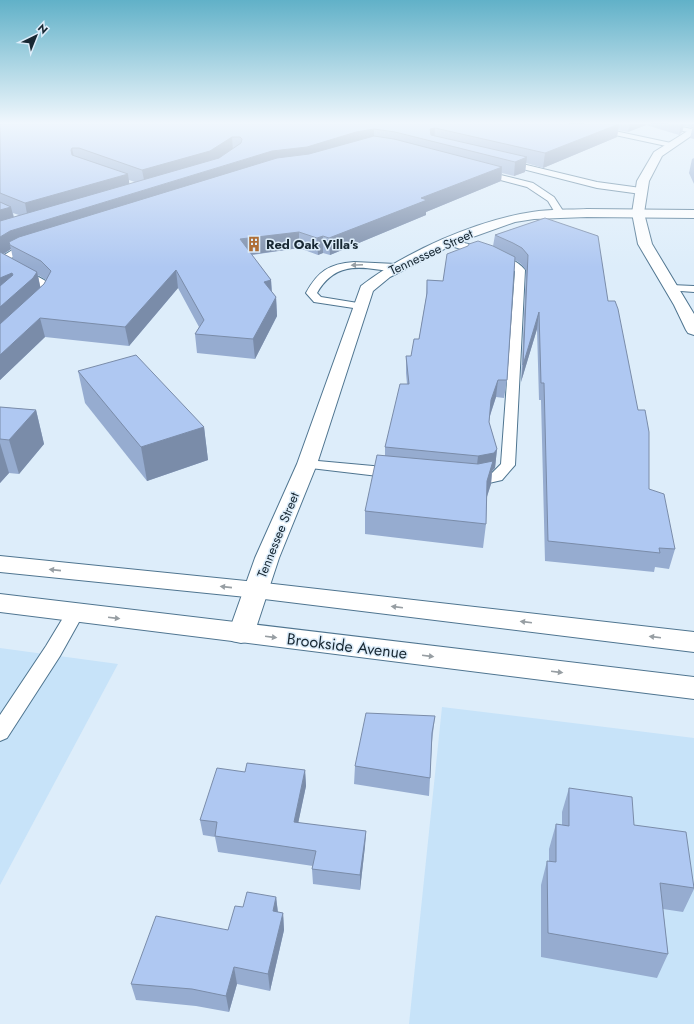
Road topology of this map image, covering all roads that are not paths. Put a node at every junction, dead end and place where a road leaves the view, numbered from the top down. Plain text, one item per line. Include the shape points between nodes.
1 (479, 172) edge
2 (545, 172) edge
3 (648, 172) edge
4 (641, 191) junction
5 (638, 213) junction
6 (560, 214) junction
7 (694, 214) edge
8 (448, 242) junction
9 (41, 244) edge
10 (396, 267) junction
11 (672, 288) junction
12 (694, 289) edge
13 (360, 306) junction
14 (32, 309) edge
15 (694, 330) edge
16 (307, 464) junction
17 (407, 474) edge
18 (461, 480) edge
19 (0, 564) edge
20 (256, 590) junction
21 (0, 603) edge
22 (75, 613) junction
23 (242, 634) junction
24 (694, 642) edge
25 (694, 688) edge
26 (0, 732) edge

1 - 6 lane via 530,185 551,199
2 - 4 lane via 597,185
3 - 4 main road
4 - 5 main road
5 - 6 main road, Tennessee Street
5 - 7 main road, Tennessee Street
5 - 11 main road via 645,244
6 - 8 main road, Tennessee Street via 512,219
8 - 10 main road, Tennessee Street
8 - 18 lane via 514,264 520,270 508,465 497,477 476,481
9 - 14 lane via 18,251 6,258 8,265 49,288 43,299
10 - 13 main road, Tennessee Street via 366,289
10 -> 13 lane via 345,266 332,270 316,284 311,293 318,300
11 - 12 lane
11 - 15 main road
13 - 16 main road, Tennessee Street
16 - 17 lane
16 - 20 main road, Tennessee Street
20 -> 19 main road
20 - 23 main road, Tennessee Street
24 -> 20 main road
21 - 22 main road, Brookside Avenue
22 -> 23 main road, Brookside Avenue
22 - 26 lane
23 -> 25 main road, Brookside Avenue

